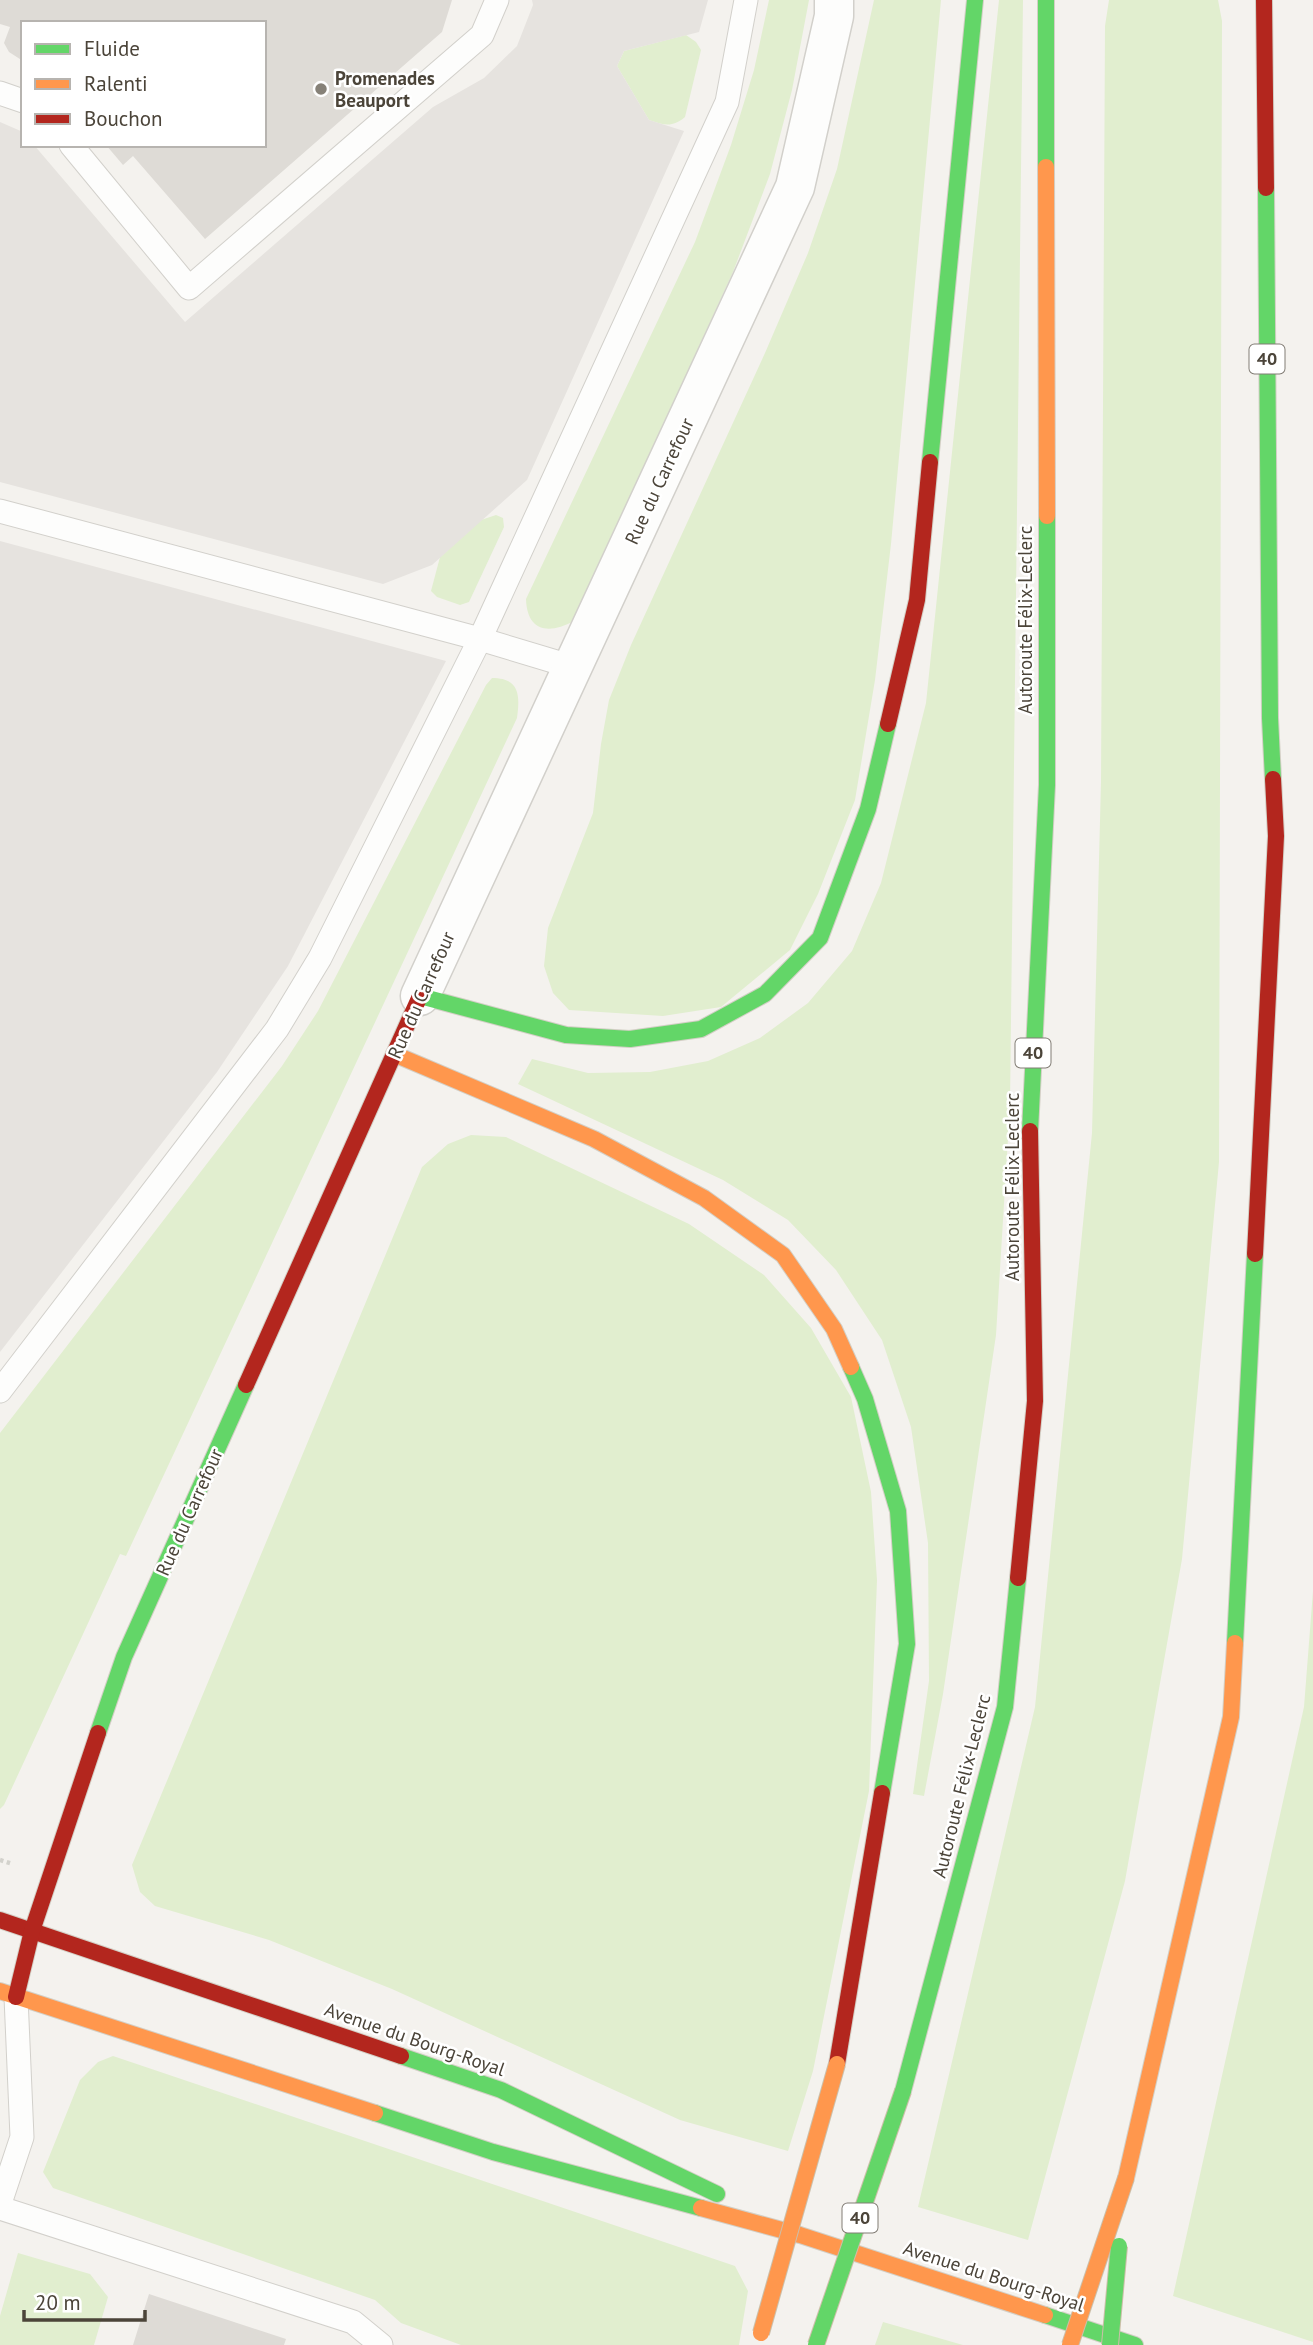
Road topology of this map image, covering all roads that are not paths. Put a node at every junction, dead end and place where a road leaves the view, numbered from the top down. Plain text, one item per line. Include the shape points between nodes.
1 (497, 0) edge
2 (746, 0) edge
3 (834, 0) edge
4 (975, 0) edge
5 (1046, 0) edge
6 (1264, 0) edge
7 (0, 93) edge
8 (21, 100) edge
9 (73, 147) edge
10 (0, 511) edge
11 (480, 639) junction
12 (573, 667) junction
13 (420, 996) junction
14 (394, 1054) junction
15 (0, 1391) edge
16 (0, 1920) edge
17 (32, 1931) junction
18 (8, 1994) edge
19 (1126, 2178) junction
20 (0, 2206) edge
21 (800, 2235) junction
22 (759, 2339) edge
23 (381, 2345) edge
24 (816, 2345) edge
25 (1070, 2345) edge
26 (1110, 2345) edge
27 (1135, 2345) edge

1 - 9 lane via 482,35 189,288
2 - 11 lane via 727,102
3 - 12 street, Rue du Carrefour via 795,187
4 - 13 main road via 917,600 868,809 820,938 765,994 689,1031 630,1039 566,1035
5 - 24 main road, Autoroute Félix-Leclerc / 40, bridge via 1047,785 1030,1117 1035,1401 1005,1707 903,2091
6 - 19 main road, 40 via 1270,718 1276,836 1231,1717
7 - 8 lane
10 - 11 lane
11 - 12 lane
11 - 15 lane via 320,958 277,1029
12 - 13 street, Rue du Carrefour
13 - 14 main road, Rue du Carrefour
14 - 17 main road, Rue du Carrefour via 124,1657
14 - 22 main road, bridge via 594,1139 704,1198 783,1255 834,1329 860,1387 898,1511 907,1644 837,2064
16 - 17 main road, Avenue du Bourg-Royal
17 - 18 main road, Rue du Carrefour
17 - 21 main road, Avenue du Bourg-Royal via 501,2090
18 - 20 lane via 22,2137
18 - 21 main road, Avenue du Bourg-Royal via 494,2152
19 - 25 main road, 40, bridge
19 - 26 main road, bridge
20 - 23 lane via 353,2322
21 - 27 main road, Avenue du Bourg-Royal

